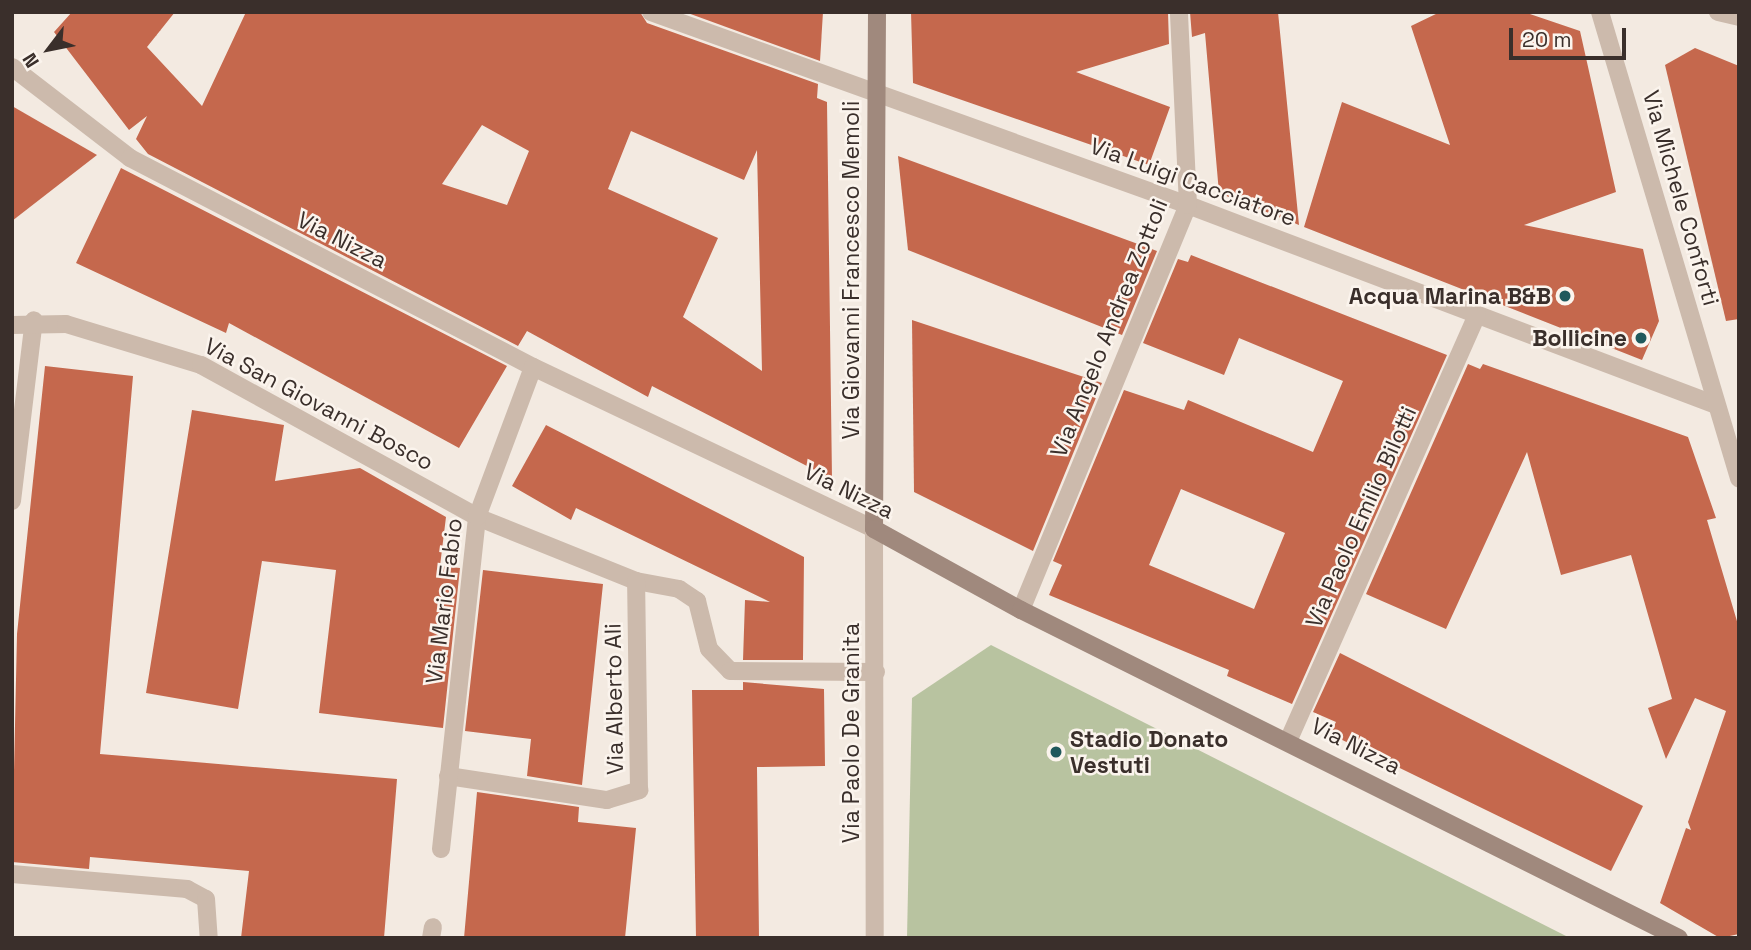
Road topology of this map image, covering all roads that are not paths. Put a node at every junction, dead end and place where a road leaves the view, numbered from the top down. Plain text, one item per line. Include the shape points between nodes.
1 (651, 12) edge
2 (877, 12) edge
3 (1179, 12) edge
4 (1600, 12) edge
5 (1718, 12) edge
6 (1739, 17) edge
7 (12, 67) edge
8 (877, 97) junction
9 (1188, 205) junction
10 (1477, 315) junction
11 (34, 320) junction
12 (12, 325) edge
13 (533, 367) junction
14 (1716, 405) junction
15 (1736, 456) edge
16 (1739, 479) edge
17 (12, 502) edge
18 (477, 517) junction
19 (874, 528) junction
20 (636, 581) junction
21 (1021, 610) junction
22 (876, 672) junction
23 (1289, 739) junction
24 (448, 776) junction
25 (441, 849) dead end
26 (12, 874) edge
27 (209, 938) edge
28 (875, 938) edge
29 (1679, 938) edge

1 - 8 street, Via Luigi Cacciatore
2 - 8 main road, Via Giovanni Francesco Memoli
3 - 9 street, Via Angelo Andrea Zottoli
4 - 14 street, Via Michele Conforti
5 - 6 street
7 - 13 street, Via Nizza via 130,158
8 - 9 street, Via Luigi Cacciatore
8 - 19 main road, Via Giovanni Francesco Memoli
9 - 10 street, Via Luigi Cacciatore
9 - 21 street, Via Angelo Andrea Zottoli
10 - 14 street, Via Luigi Cacciatore
10 - 23 street, Via Paolo Emilio Bilotti
11 - 12 street, Via San Giovanni Bosco
11 - 17 street
11 - 18 street, Via San Giovanni Bosco via 119,337 201,365
13 - 18 street, Via Mario Fabio
13 - 19 street, Via Nizza
14 - 15 street, Via Michele Conforti
15 - 16 street, Via Michele Conforti
18 - 20 street
18 - 24 street, Via Mario Fabio
19 - 21 main road, Via Nizza
19 - 22 street, Via Paolo De Granita
20 - 22 street via 679,589 697,601 709,649 730,671
20 - 24 street, Via Alberto Ali via 639,790 607,800
21 - 23 main road, Via Nizza
22 - 28 street, Via Paolo De Granita
23 - 29 main road, Via Nizza
24 - 25 street, Via Mario Fabio
26 - 27 street via 187,889 206,899 211,917

